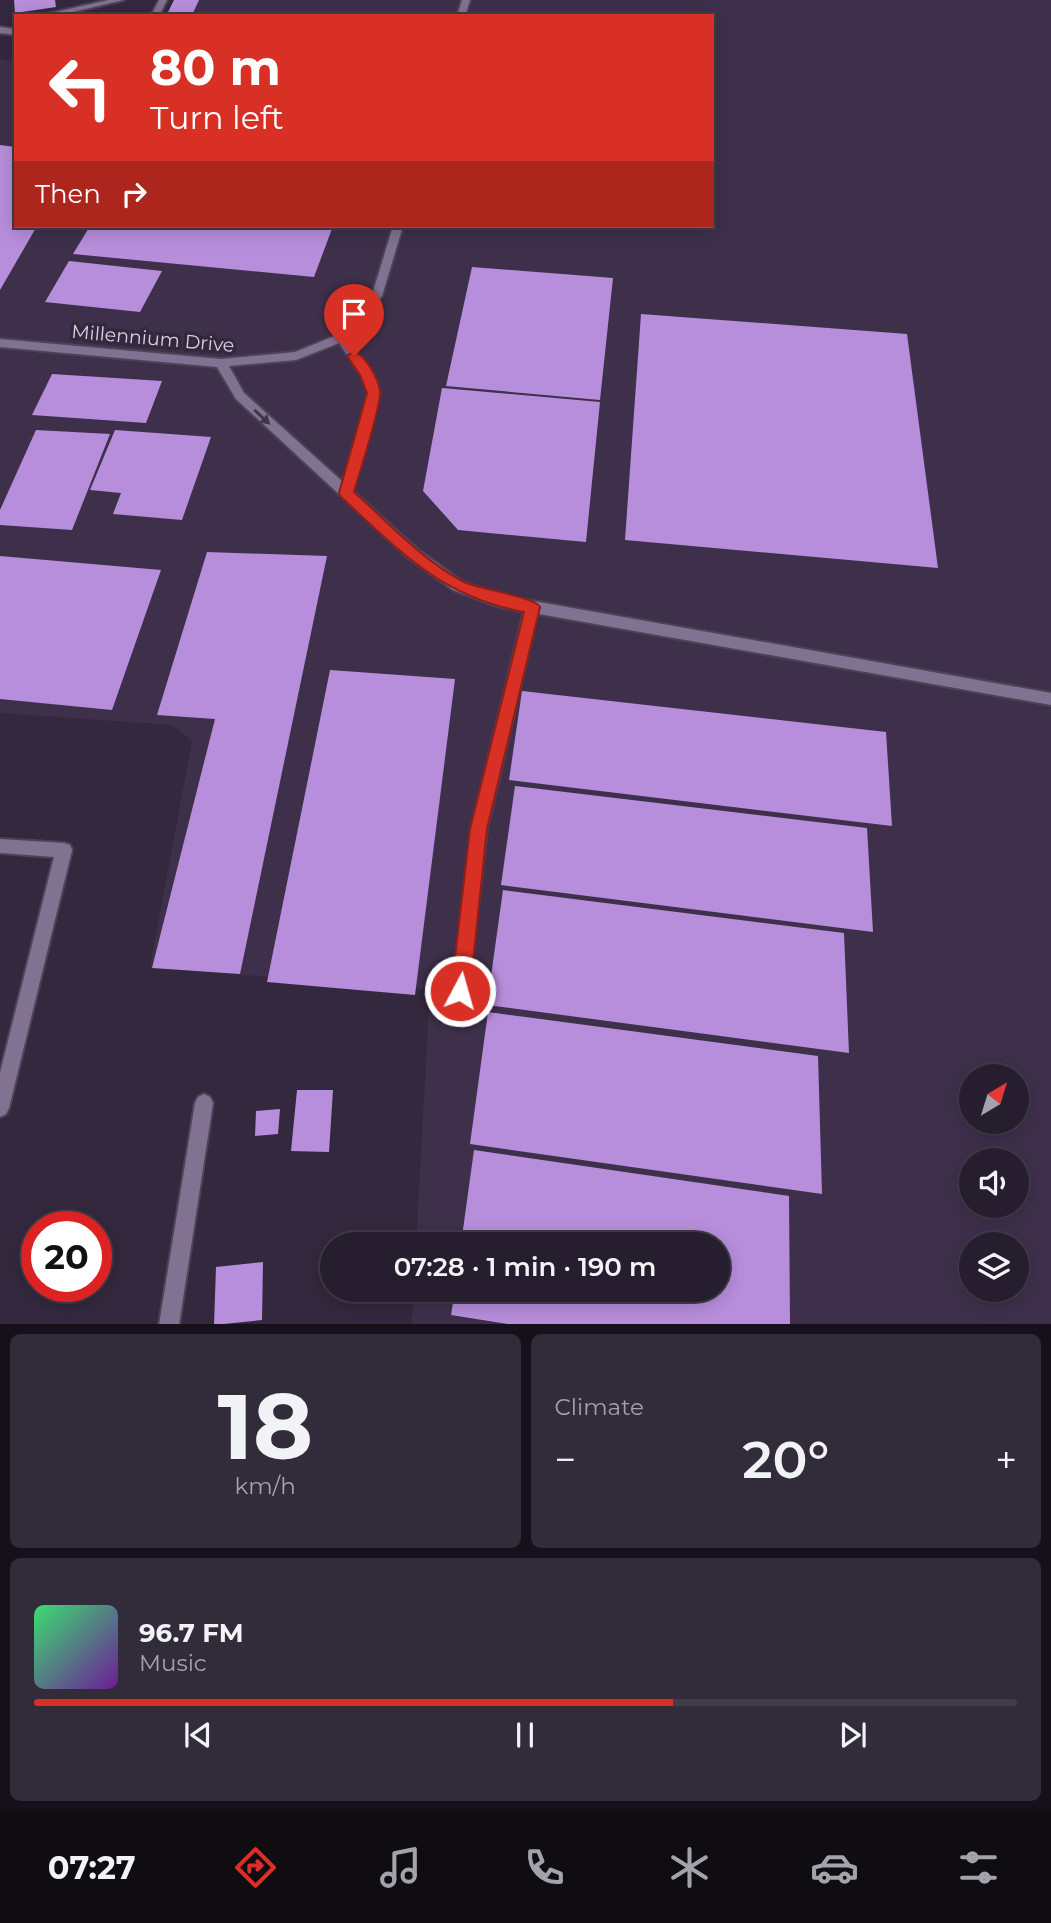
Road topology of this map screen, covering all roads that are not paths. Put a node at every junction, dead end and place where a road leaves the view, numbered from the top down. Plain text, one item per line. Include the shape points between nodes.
1 (120, 0) edge
2 (52, 14) edge
3 (397, 228) edge
4 (341, 338) junction
5 (0, 343) edge
6 (221, 363) junction
7 (346, 493) junction
8 (533, 607) junction
9 (1051, 699) edge
10 (0, 846) edge
11 (460, 991) dead end
12 (204, 1103) dead end
13 (0, 1108) edge
14 (169, 1324) edge

1 - 2 street
3 - 4 street via 377,296
4 - 6 street, Millennium Drive via 296,356
4 - 7 street via 374,393
5 - 6 street, Millennium Drive
6 -> 7 street via 240,396
7 - 8 street via 411,552 458,586
8 - 9 street
8 - 11 street via 479,829
10 - 13 street via 64,850
12 - 14 street

